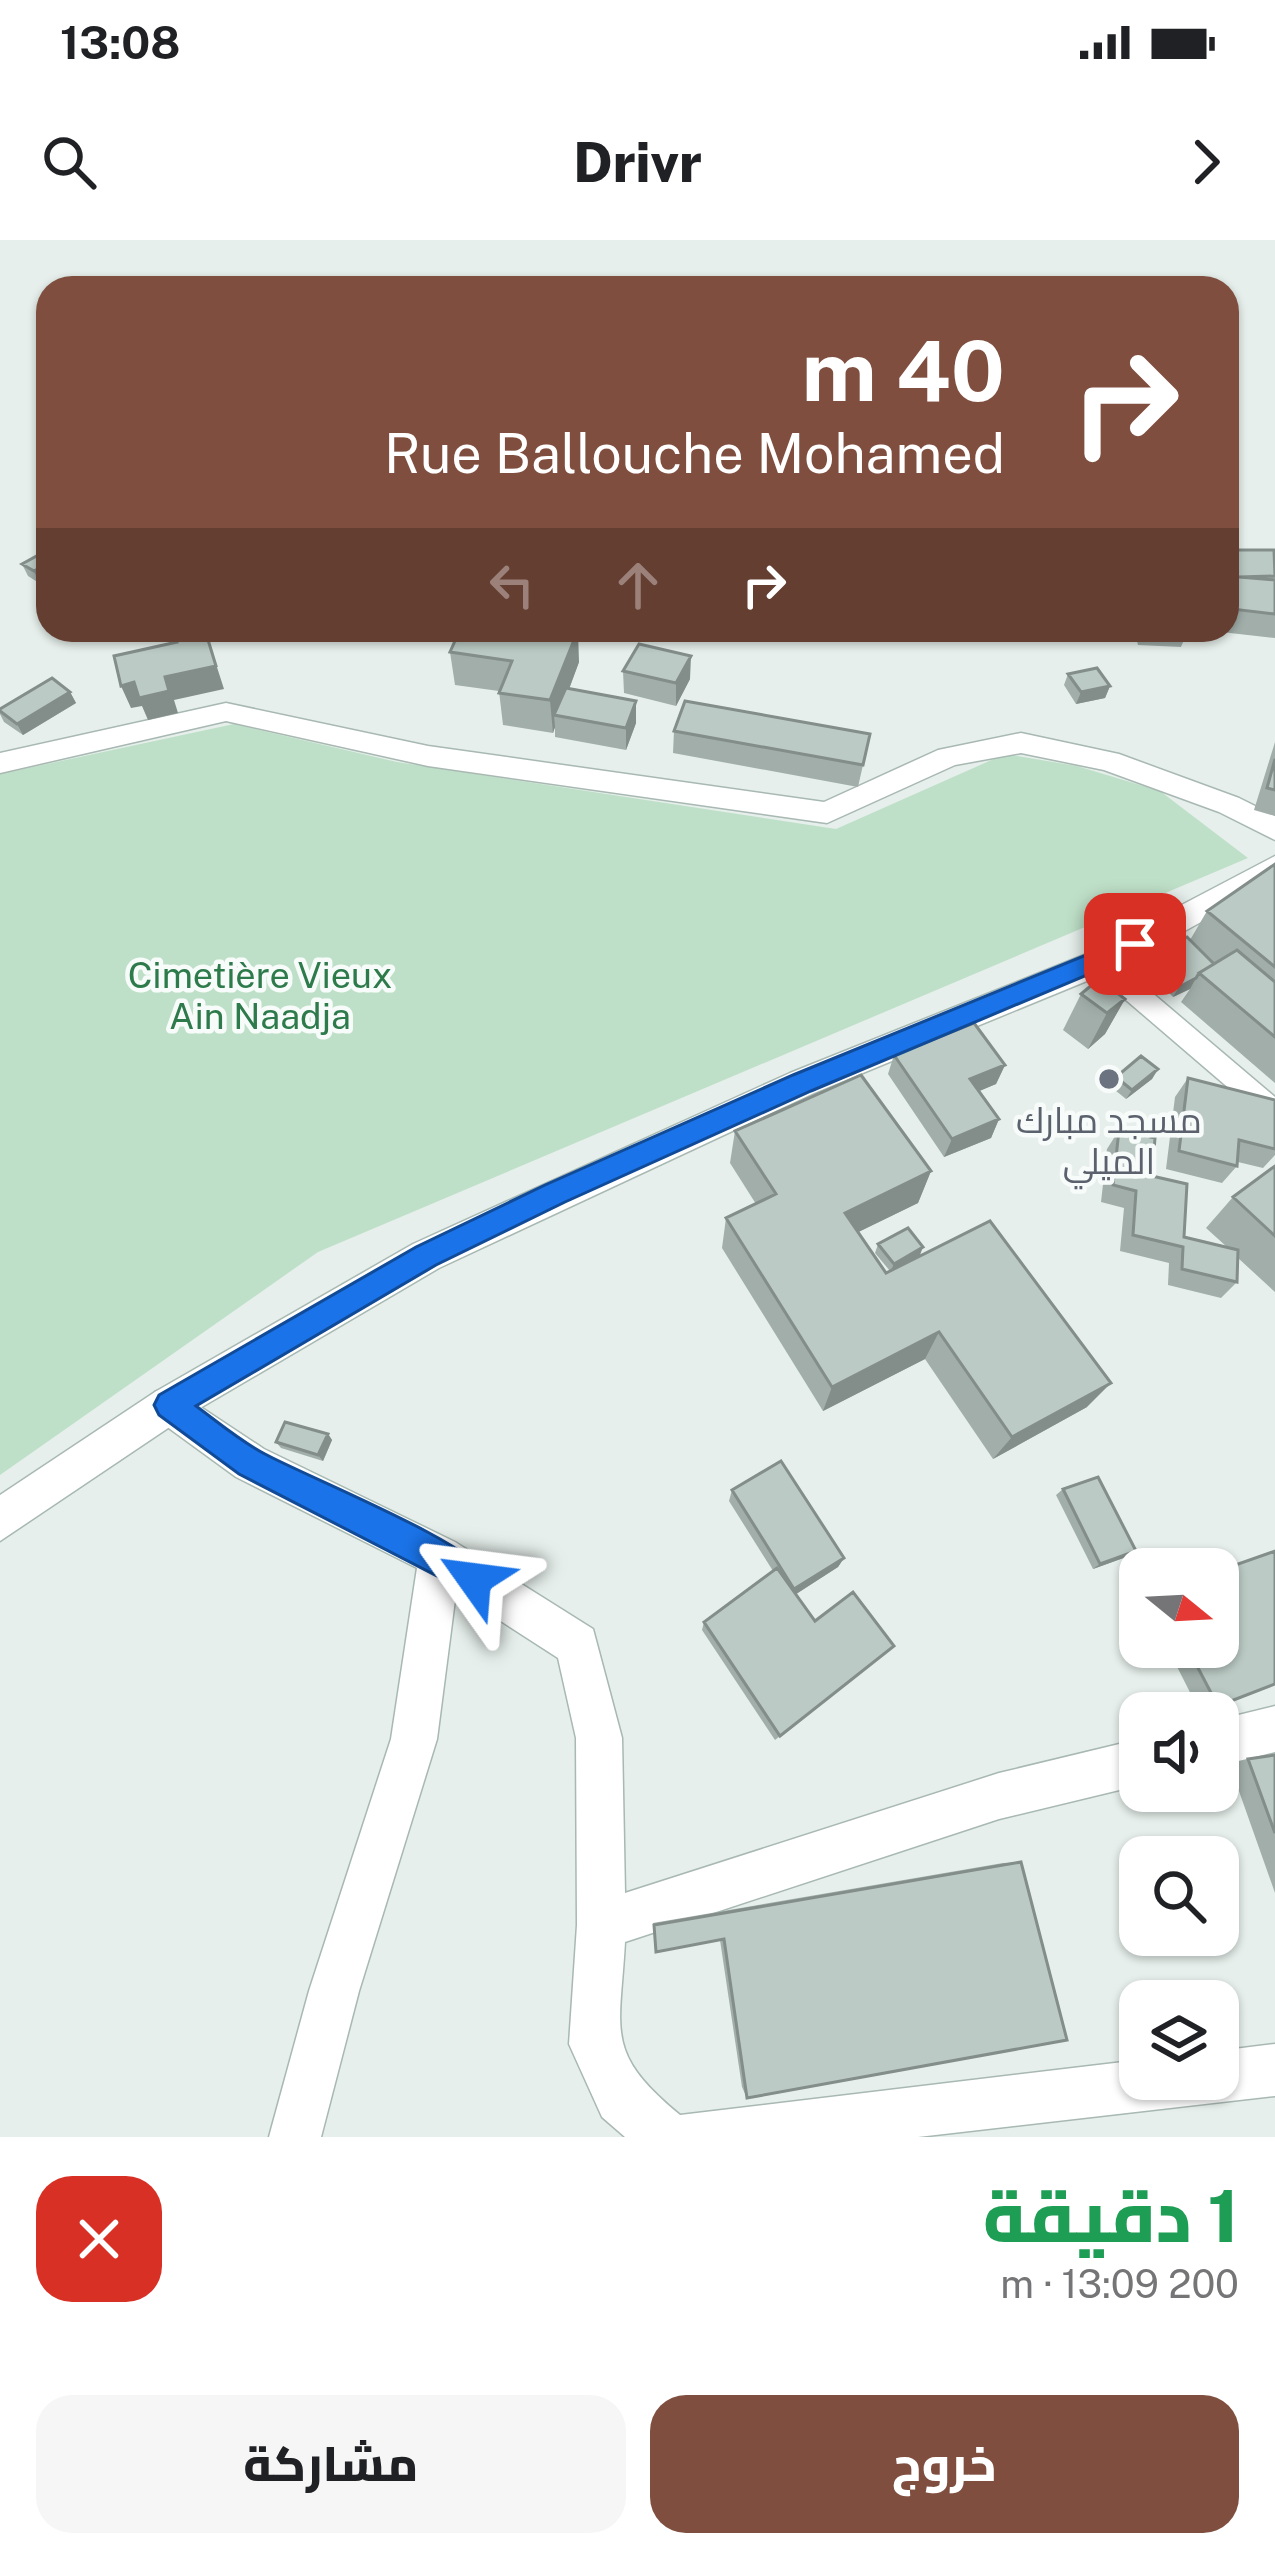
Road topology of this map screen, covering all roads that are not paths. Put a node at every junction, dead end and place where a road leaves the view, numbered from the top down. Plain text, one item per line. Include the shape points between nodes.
1 (0, 763) edge
2 (1275, 829) edge
3 (1275, 867) edge
4 (1105, 960) junction
5 (1275, 1112) edge
6 (169, 1405) junction
7 (0, 1520) edge
8 (440, 1557) junction
9 (1275, 1730) edge
10 (1239, 1738) edge
11 (1119, 1767) edge
12 (601, 1925) junction
13 (1275, 2070) edge
14 (1239, 2074) edge
15 (1119, 2088) edge
16 (295, 2137) edge
17 (665, 2137) edge
18 (690, 2137) edge

1 - 2 street via 226,712 428,756 827,813 948,758 1021,743 1109,761
3 - 4 street
4 - 5 lane
4 - 6 street via 555,1193 426,1256
6 - 7 street
6 - 8 street via 250,1463
8 - 12 street via 577,1645 599,1738
8 - 16 street via 414,1739
9 - 10 street
11 - 12 street via 999,1796
12 - 17 street via 594,2044 620,2099
13 - 14 street
15 - 18 street

